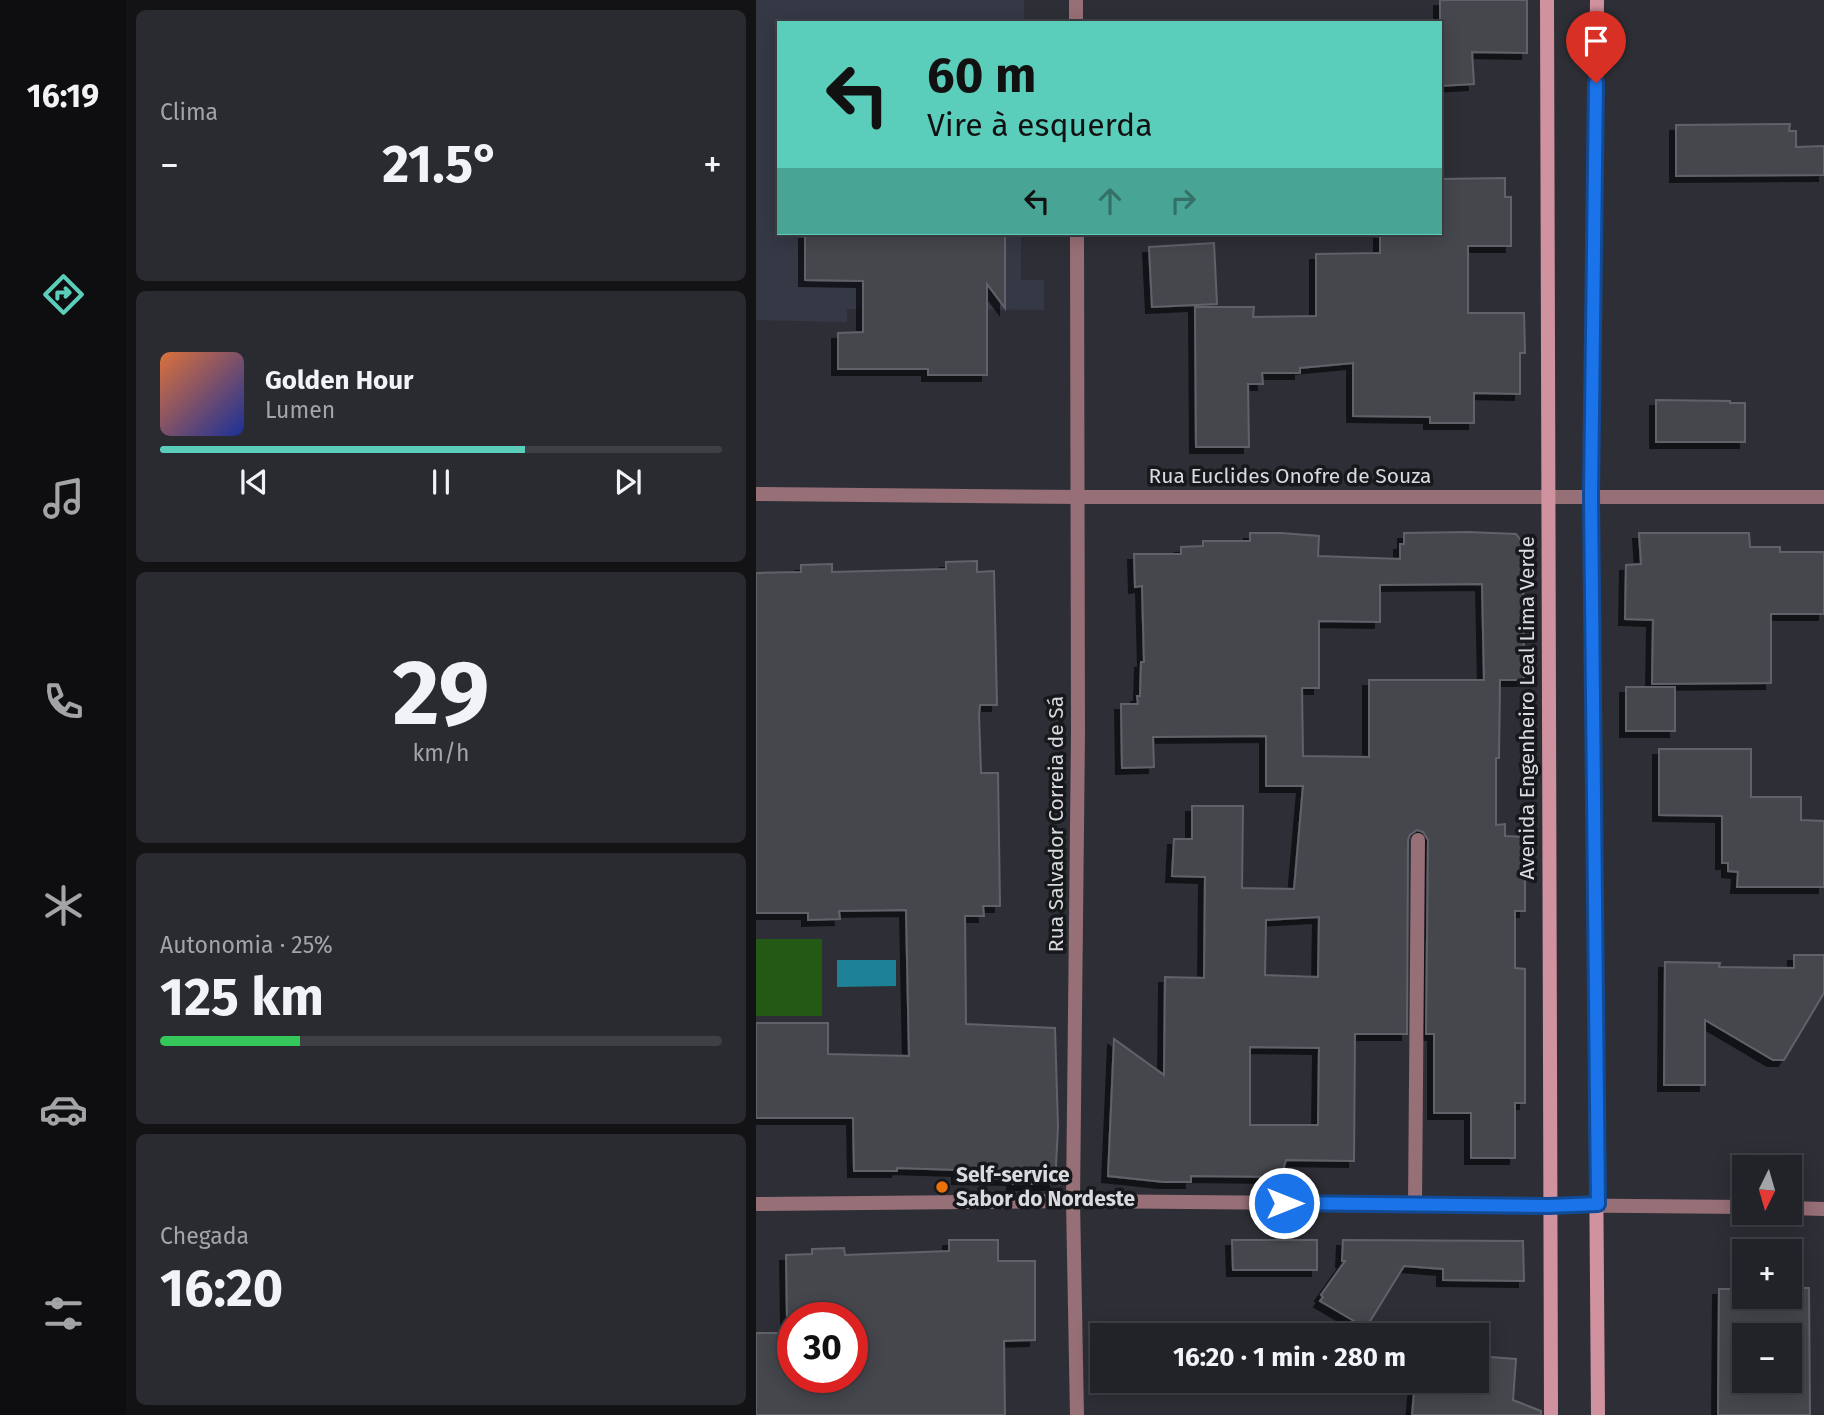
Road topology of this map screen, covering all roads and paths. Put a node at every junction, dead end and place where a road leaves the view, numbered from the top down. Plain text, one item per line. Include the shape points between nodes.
1 (1076, 0) edge
2 (1547, 0) edge
3 (1597, 0) edge
4 (1076, 21) edge
5 (1077, 235) edge
6 (756, 494) edge
7 (1591, 496) junction
8 (1079, 497) junction
9 (1547, 497) junction
10 (1824, 497) edge
11 (1418, 840) dead end
12 (1073, 1201) junction
13 (756, 1204) edge
14 (1415, 1204) junction
15 (1598, 1204) junction
16 (1549, 1206) junction
17 (1732, 1207) edge
18 (1802, 1208) edge
19 (1824, 1209) edge
20 (1077, 1415) edge
21 (1550, 1415) edge
22 (1598, 1415) edge

1 - 4 street
2 - 9 main road, Avenida Engenheiro Leal Lima Verde
3 - 7 main road
5 - 8 street, Rua Salvador Correia de Sá
6 - 8 street, Rua Euclides Onofre de Souza
7 - 9 street, Rua Euclides Onofre de Souza
7 - 10 street, Rua Euclides Onofre de Souza
7 - 15 main road
8 - 9 street, Rua Euclides Onofre de Souza
8 - 12 street, Rua Salvador Correia de Sá
9 - 16 main road, Avenida Engenheiro Leal Lima Verde
11 - 14 street
12 - 13 street
12 - 14 street
12 - 20 street, Rua Salvador Correia de Sá
14 - 16 street
15 - 16 street
15 - 17 street
15 - 22 main road
16 - 21 main road, Avenida Engenheiro Leal Lima Verde
18 - 19 street

